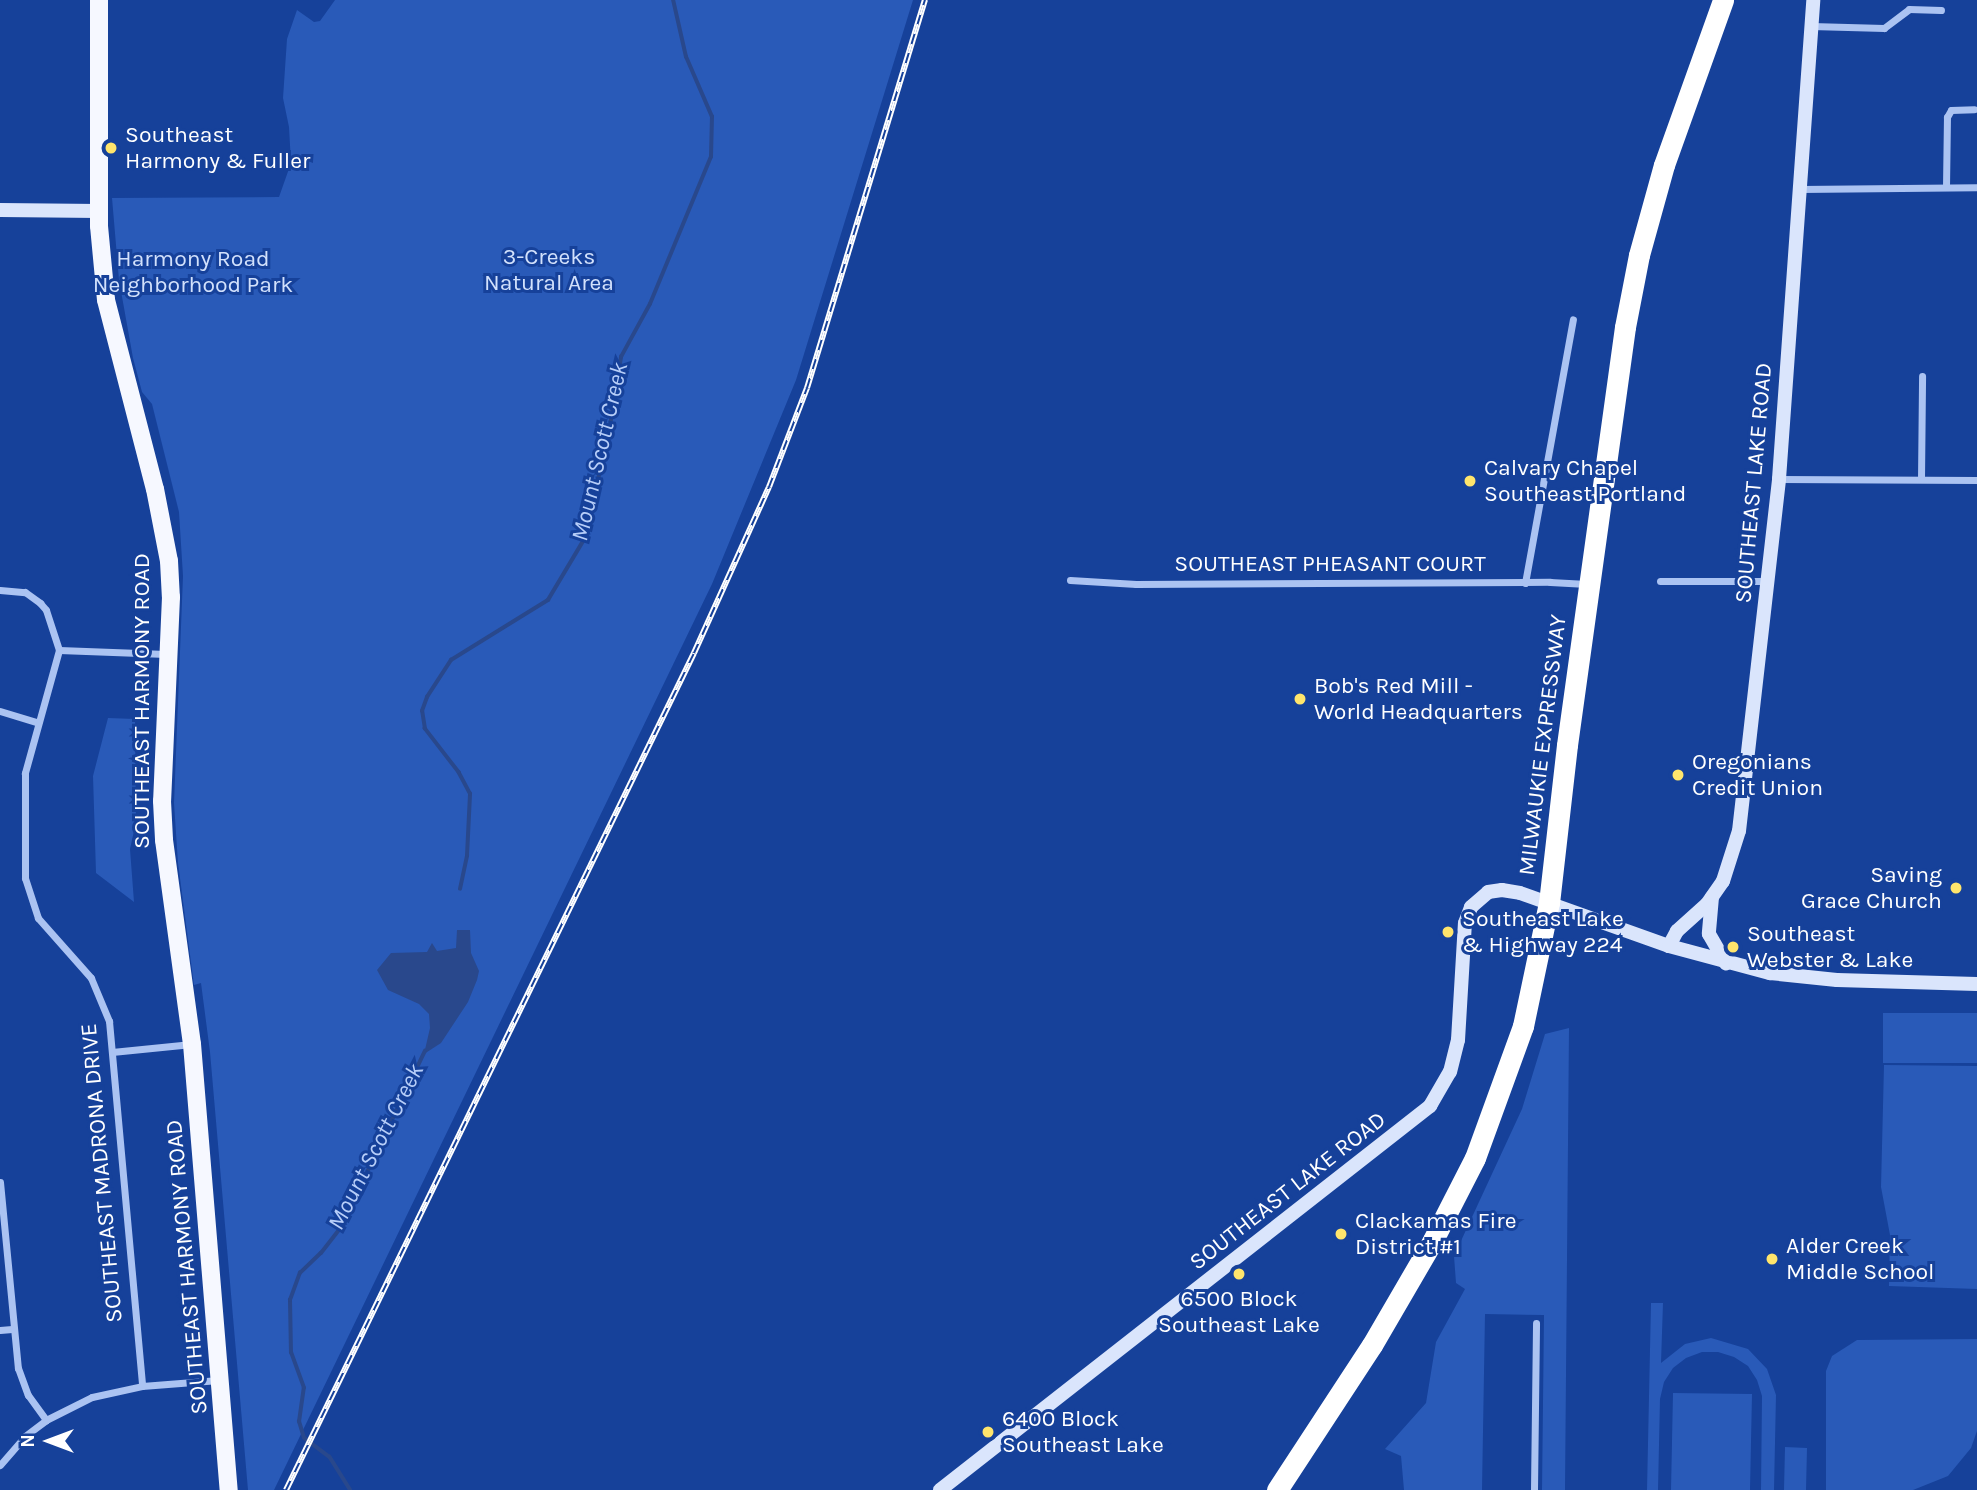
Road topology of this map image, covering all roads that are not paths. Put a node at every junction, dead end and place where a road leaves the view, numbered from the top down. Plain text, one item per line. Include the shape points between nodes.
1 (99, 0) edge
2 (1723, 0) edge
3 (1813, 0) edge
4 (1941, 10) dead end
5 (1811, 26) junction
6 (1975, 109) dead end
7 (1946, 187) junction
8 (1977, 187) edge
9 (1800, 188) junction
10 (0, 210) edge
11 (99, 211) junction
12 (1573, 319) dead end
13 (1923, 376) dead end
14 (1779, 478) junction
15 (1921, 479) junction
16 (1977, 480) edge
17 (1070, 580) dead end
18 (1660, 581) dead end
19 (1768, 581) junction
20 (1525, 583) junction
21 (1590, 585) junction
22 (0, 590) edge
23 (59, 650) junction
24 (168, 654) junction
25 (0, 711) edge
26 (37, 722) junction
27 (1712, 897) junction
28 (1549, 903) junction
29 (1669, 946) junction
30 (1726, 963) junction
31 (1977, 984) edge
32 (192, 1044) junction
33 (112, 1052) junction
34 (0, 1182) edge
35 (1, 1207) edge
36 (1536, 1323) dead end
37 (12, 1329) junction
38 (0, 1330) edge
39 (221, 1379) junction
40 (142, 1386) junction
41 (46, 1420) junction
42 (0, 1465) edge
43 (229, 1490) edge
44 (940, 1490) edge
45 (1278, 1490) edge
46 (1534, 1490) edge

1 - 11 main road, SOUTHEAST HARMONY ROAD
2 - 21 highway, MILWAUKIE EXPRESSWAY via 1664,165 1639,255
3 - 5 street, SOUTHEAST LAKE ROAD
4 - 5 street via 1909,9 1884,28
5 - 9 street, SOUTHEAST LAKE ROAD
6 - 7 street via 1951,110 1947,117
7 - 8 street
7 - 9 street
9 - 14 street, SOUTHEAST LAKE ROAD
10 - 11 street
11 - 24 main road, SOUTHEAST HARMONY ROAD via 109,317 167,542 171,590
12 - 20 street
13 - 15 street
14 - 15 street
14 - 19 street, SOUTHEAST LAKE ROAD
15 - 16 street
17 - 20 street, SOUTHEAST PHEASANT COURT via 1136,584
18 - 19 street
19 - 27 street, SOUTHEAST LAKE ROAD via 1739,831 1727,873
20 - 21 street, SOUTHEAST PHEASANT COURT
21 - 28 highway, MILWAUKIE EXPRESSWAY
22 - 23 street via 25,593 40,603
23 - 24 street
23 - 26 street, SOUTHEAST MADRONA DRIVE
24 - 32 main road, SOUTHEAST HARMONY ROAD via 164,840
25 - 26 street
26 - 33 street, SOUTHEAST MADRONA DRIVE via 23,790 27,890 44,928 82,966 99,991 109,1021
27 - 29 street, SOUTHEAST LAKE ROAD via 1676,931
27 - 30 street via 1709,934
28 - 29 street
28 - 44 street, SOUTHEAST LAKE ROAD via 1502,890 1488,892 1471,907 1465,923 1461,1017 1454,1059 1430,1106
28 - 45 highway, MILWAUKIE EXPRESSWAY via 1523,1026 1475,1158 1372,1345
29 - 30 street
30 - 31 street via 1819,979
32 - 33 street
32 - 39 main road, SOUTHEAST HARMONY ROAD
33 - 40 street, SOUTHEAST MADRONA DRIVE
34 - 35 street
35 - 37 street
36 - 46 street
37 - 38 street
37 - 41 street via 22,1382
39 - 40 street
39 - 43 main road, SOUTHEAST HARMONY ROAD
40 - 41 street via 92,1397
41 - 42 street

